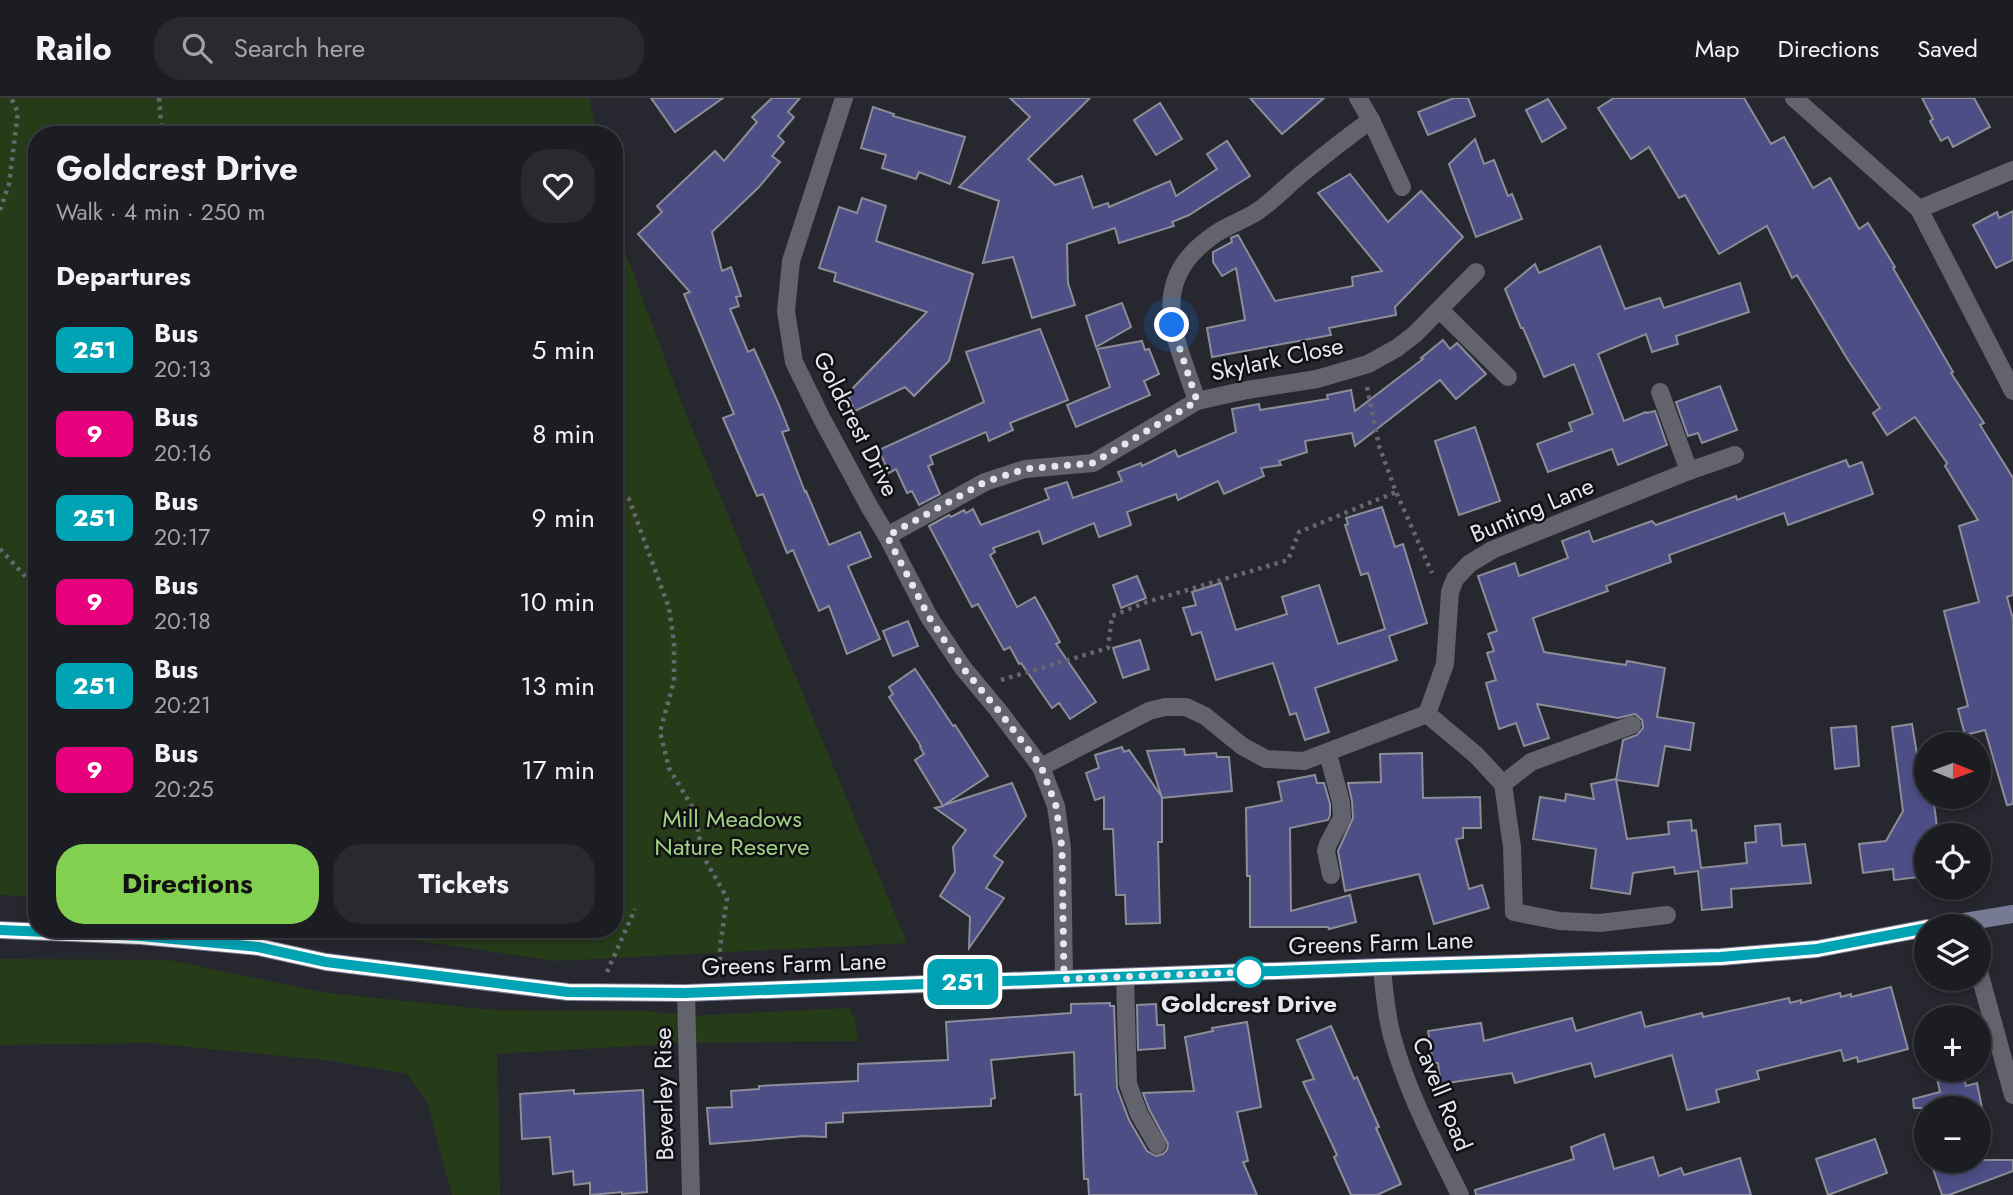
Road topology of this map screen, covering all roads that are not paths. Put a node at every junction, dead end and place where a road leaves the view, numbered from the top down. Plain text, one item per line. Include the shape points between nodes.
1 (844, 98) edge
2 (1358, 98) edge
3 (1794, 98) edge
4 (1371, 120) junction
5 (2013, 170) edge
6 (1402, 187) dead end
7 (1919, 209) junction
8 (1476, 272) dead end
9 (1440, 310) junction
10 (1508, 377) dead end
11 (2013, 391) edge
12 (1660, 392) dead end
13 (1197, 401) junction
14 (1735, 455) dead end
15 (1689, 471) junction
16 (887, 536) junction
17 (1427, 714) junction
18 (1632, 725) dead end
19 (1328, 754) junction
20 (1041, 766) junction
21 (1503, 784) junction
22 (1331, 875) dead end
23 (2013, 914) edge
24 (1667, 915) dead end
25 (1991, 918) edge
26 (0, 930) edge
27 (28, 931) edge
28 (1914, 931) edge
29 (162, 938) edge
30 (1382, 967) junction
31 (1125, 977) junction
32 (1064, 979) junction
33 (1984, 991) edge
34 (685, 993) junction
35 (2013, 1095) edge
36 (1157, 1145) dead end
37 (691, 1195) edge
38 (1460, 1195) edge

1 - 16 street, Goldcrest Drive via 791,261 786,311 794,362
2 - 4 street
3 - 7 street
4 - 6 street
4 - 13 street via 1258,211 1212,236 1180,270 1170,297 1172,325
5 - 7 street
7 - 11 street
8 - 9 street, Skylark Close
9 - 10 street
9 - 13 street, Skylark Close via 1397,348 1363,366
12 - 15 street
13 - 16 street, Skylark Close via 1093,463 1025,469 985,482
14 - 15 street, Bunting Lane
15 - 17 street, Bunting Lane via 1492,550 1469,564 1450,592 1445,664
16 - 20 street, Goldcrest Drive via 929,617 963,668
17 - 19 street
17 - 21 street
18 - 21 street via 1531,762
19 - 20 street via 1304,761 1266,759 1205,716 1186,707 1165,707
19 - 22 street via 1342,818 1326,850
20 - 32 street, Goldcrest Drive via 1056,806 1062,848
21 - 24 street via 1512,847 1514,912 1600,923
23 - 25 street
26 - 27 street, Greens Farm Lane
28 - 30 street, Greens Farm Lane via 1817,949 1720,957
29 - 34 street, Greens Farm Lane via 258,947 326,962 568,992
30 - 31 street, Greens Farm Lane
30 - 38 street, Cavell Road via 1385,1004 1407,1082
31 - 32 street, Greens Farm Lane
31 - 36 street via 1128,1084
32 - 34 street, Greens Farm Lane
33 - 35 street
34 - 37 street, Beverley Rise

